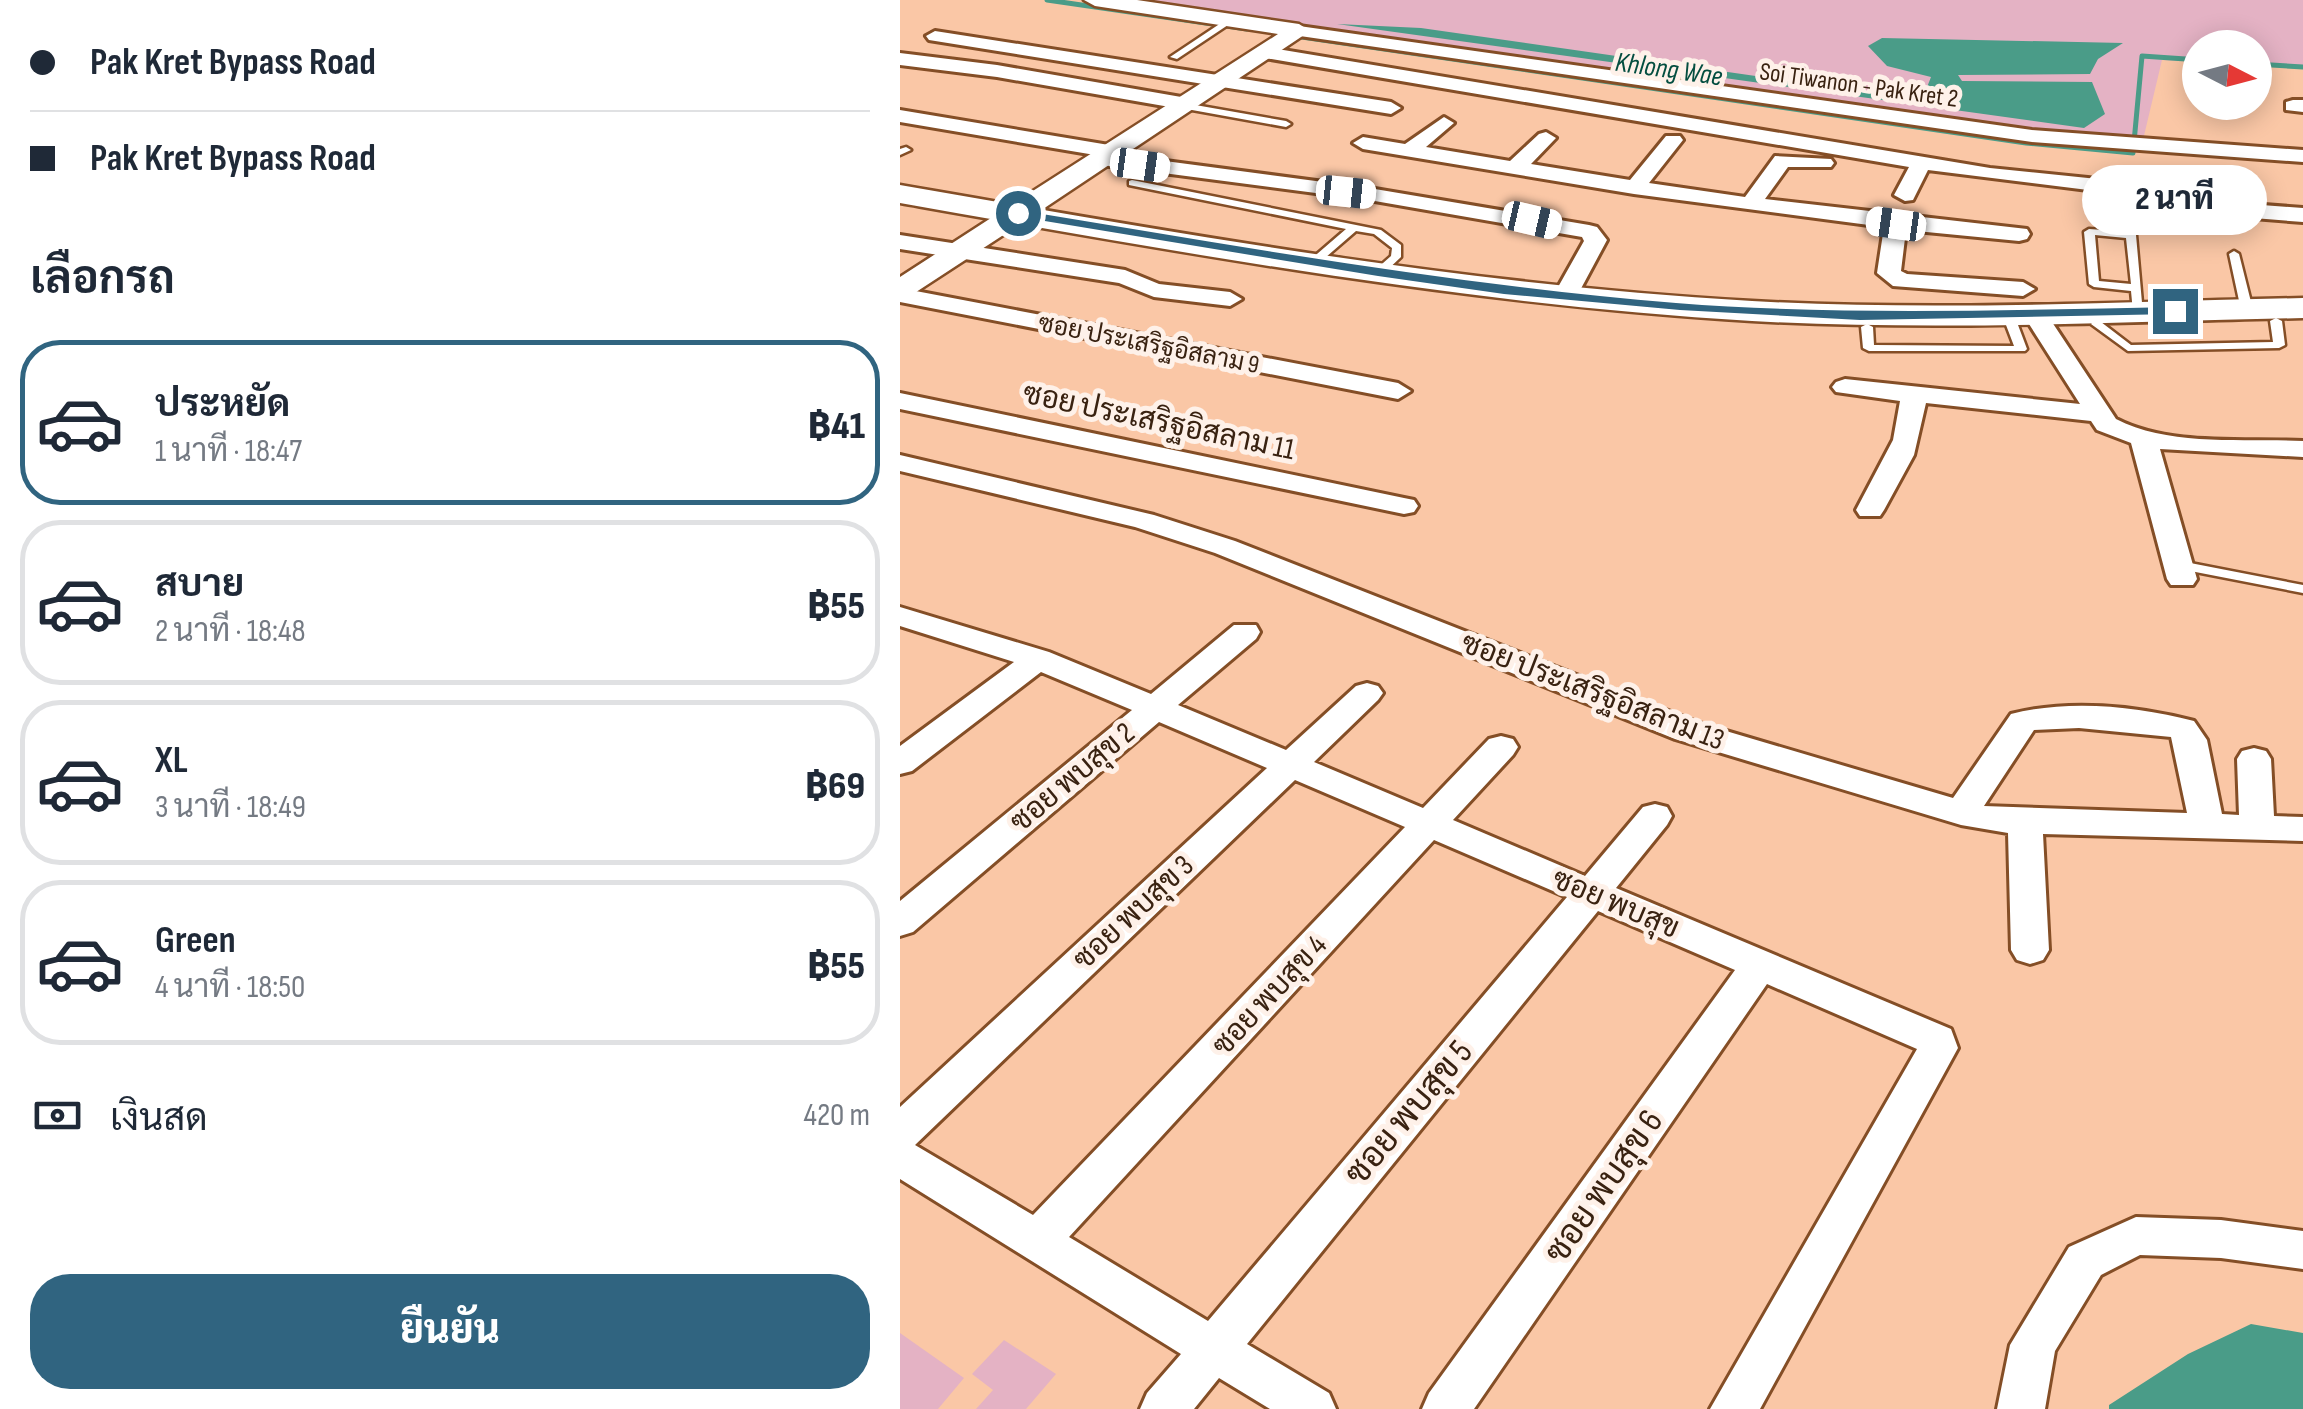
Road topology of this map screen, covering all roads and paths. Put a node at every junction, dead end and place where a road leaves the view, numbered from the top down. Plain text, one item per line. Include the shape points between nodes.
1 (1095, 0) edge
2 (1225, 24) junction
3 (1295, 34) junction
4 (935, 36) dead end
5 (1266, 53) junction
6 (1174, 57) dead end
7 (900, 60) edge
8 (1223, 80) junction
9 (1186, 105) junction
10 (1390, 108) dead end
11 (900, 116) edge
12 (1444, 123) dead end
13 (1286, 124) dead end
14 (1546, 138) dead end
15 (1673, 140) dead end
16 (1362, 143) dead end
17 (2140, 145) junction
18 (1409, 151) junction
19 (1108, 155) junction
20 (2303, 156) edge
21 (1922, 162) junction
22 (1515, 168) junction
23 (1863, 169) dead end
24 (1275, 177) dead end
25 (1132, 183) dead end
26 (1634, 188) junction
27 (2169, 193) junction
28 (900, 194) edge
29 (1905, 195) dead end
30 (1751, 204) junction
31 (900, 206) edge
32 (2303, 216) edge
33 (1010, 219) junction
34 (1896, 224) junction
35 (1355, 226) junction
36 (2018, 234) dead end
37 (900, 242) edge
38 (958, 252) junction
39 (2234, 254) dead end
40 (1314, 262) junction
41 (1378, 273) junction
42 (1910, 281) junction
43 (2023, 290) dead end
44 (900, 292) edge
45 (1566, 296) junction
46 (1230, 299) dead end
47 (2138, 300) junction
48 (2282, 315) edge
49 (1918, 316) junction
50 (2026, 325) junction
51 (1845, 387) dead end
52 (1398, 390) dead end
53 (1913, 394) junction
54 (900, 401) edge
55 (2099, 414) junction
56 (2144, 440) junction
57 (2300, 457) edge
58 (900, 463) edge
59 (1404, 506) dead end
60 (1870, 510) dead end
61 (2181, 572) joint
62 (2303, 590) edge
63 (900, 616) edge
64 (1245, 632) dead end
65 (1038, 660) junction
66 (1367, 693) dead end
67 (1154, 707) junction
68 (1500, 747) dead end
69 (2254, 759) dead end
70 (900, 762) edge
71 (1290, 764) junction
72 (1961, 813) junction
73 (1655, 816) dead end
74 (2025, 821) junction
75 (1430, 824) junction
76 (2207, 826) junction
77 (2257, 828) junction
78 (2303, 829) edge
79 (1590, 892) junction
80 (900, 922) edge
81 (2030, 950) dead end
82 (1760, 964) junction
83 (900, 1133) edge
84 (900, 1158) edge
85 (1037, 1241) junction
86 (2303, 1250) edge
87 (1212, 1348) junction
88 (1164, 1409) edge
89 (1312, 1409) edge
90 (1446, 1409) edge
91 (1734, 1409) edge
92 (2022, 1409) edge

1 - 2 street, Soi Tiwanon - Pak Kret 2
2 - 3 street, Soi Tiwanon - Pak Kret 2
2 - 6 lane
3 - 5 street
3 - 17 street, Soi Tiwanon - Pak Kret 2 via 2032,136
4 - 8 street
5 - 8 street
5 - 21 street
7 - 9 street
8 - 9 street
8 - 10 street
9 - 13 lane
9 - 19 street
11 - 19 street
12 - 18 street
14 - 22 street
15 - 26 street
16 - 18 street
17 - 20 street, Soi Tiwanon - Pak Kret 2
17 - 27 street
18 - 22 street
19 - 24 street
19 - 33 street
19 - 45 street via 1589,232 1596,240
21 - 27 street
21 - 29 street
22 - 26 street
23 - 30 street via 1786,158
25 - 35 lane
26 - 30 street
27 - 32 street via 2178,205
28 - 33 main road
30 - 34 street
31 - 33 main road
33 - 38 street
33 - 40 main road
33 - 50 main road via 1410,290 1678,317 1868,327
34 - 36 street
34 - 42 street via 1889,273
35 - 40 lane
35 - 41 lane via 1397,247 1396,258
37 - 38 street
38 - 44 street
38 - 46 street
39 - 48 lane
40 - 41 main road
41 - 45 main road
42 - 43 street
42 - 49 street
44 - 52 street, ซอย ประเสริฐอิสลาม 9
45 - 49 main road
47 - 47 lane via 2131,235 2088,232 2094,284
47 - 48 main road
47 - 49 main road
48 - 50 main road
50 - 55 street
51 - 53 street
53 - 55 street
53 - 60 street via 1910,434
54 - 59 street, ซอย ประเสริฐอิสลาม 11
55 - 56 street via 2114,430
56 - 57 street
56 - 61 street
58 - 72 street, ซอย ประเสริฐอิสลาม 13 via 1225,547 1687,731
61 - 62 lane
63 - 65 street, ซอย พบสุข
64 - 67 street, ซอย พบสุข 2
65 - 67 street, ซอย พบสุข
65 - 70 street
66 - 71 street, ซอย พบสุข 3
67 - 71 street, ซอย พบสุข
67 - 80 street, ซอย พบสุข 2
68 - 75 street, ซอย พบสุข 4
69 - 77 street
71 - 75 street, ซอย พบสุข
71 - 83 street, ซอย พบสุข 3
72 - 74 street, ซอย ประเสริฐอิสลาม 13
72 - 76 street via 2023,722 2066,717 2182,730 2190,740
73 - 79 street, ซอย พบสุข 5
74 - 76 street, ซอย ประเสริฐอิสลาม 13
74 - 81 street
75 - 79 street, ซอย พบสุข
75 - 85 street, ซอย พบสุข 4
76 - 77 street, ซอย ประเสริฐอิสลาม 13
77 - 78 street, ซอย ประเสริฐอิสลาม 13
79 - 82 street, ซอย พบสุข
79 - 87 street, ซอย พบสุข 5
82 - 90 street, ซอย พบสุข 6
82 - 91 street, ซอย พบสุข via 1930,1036 1938,1048
84 - 85 street
85 - 87 street
86 - 92 street via 2136,1236 2085,1261 2033,1345
87 - 88 street, ซอย พบสุข 5
87 - 89 street

